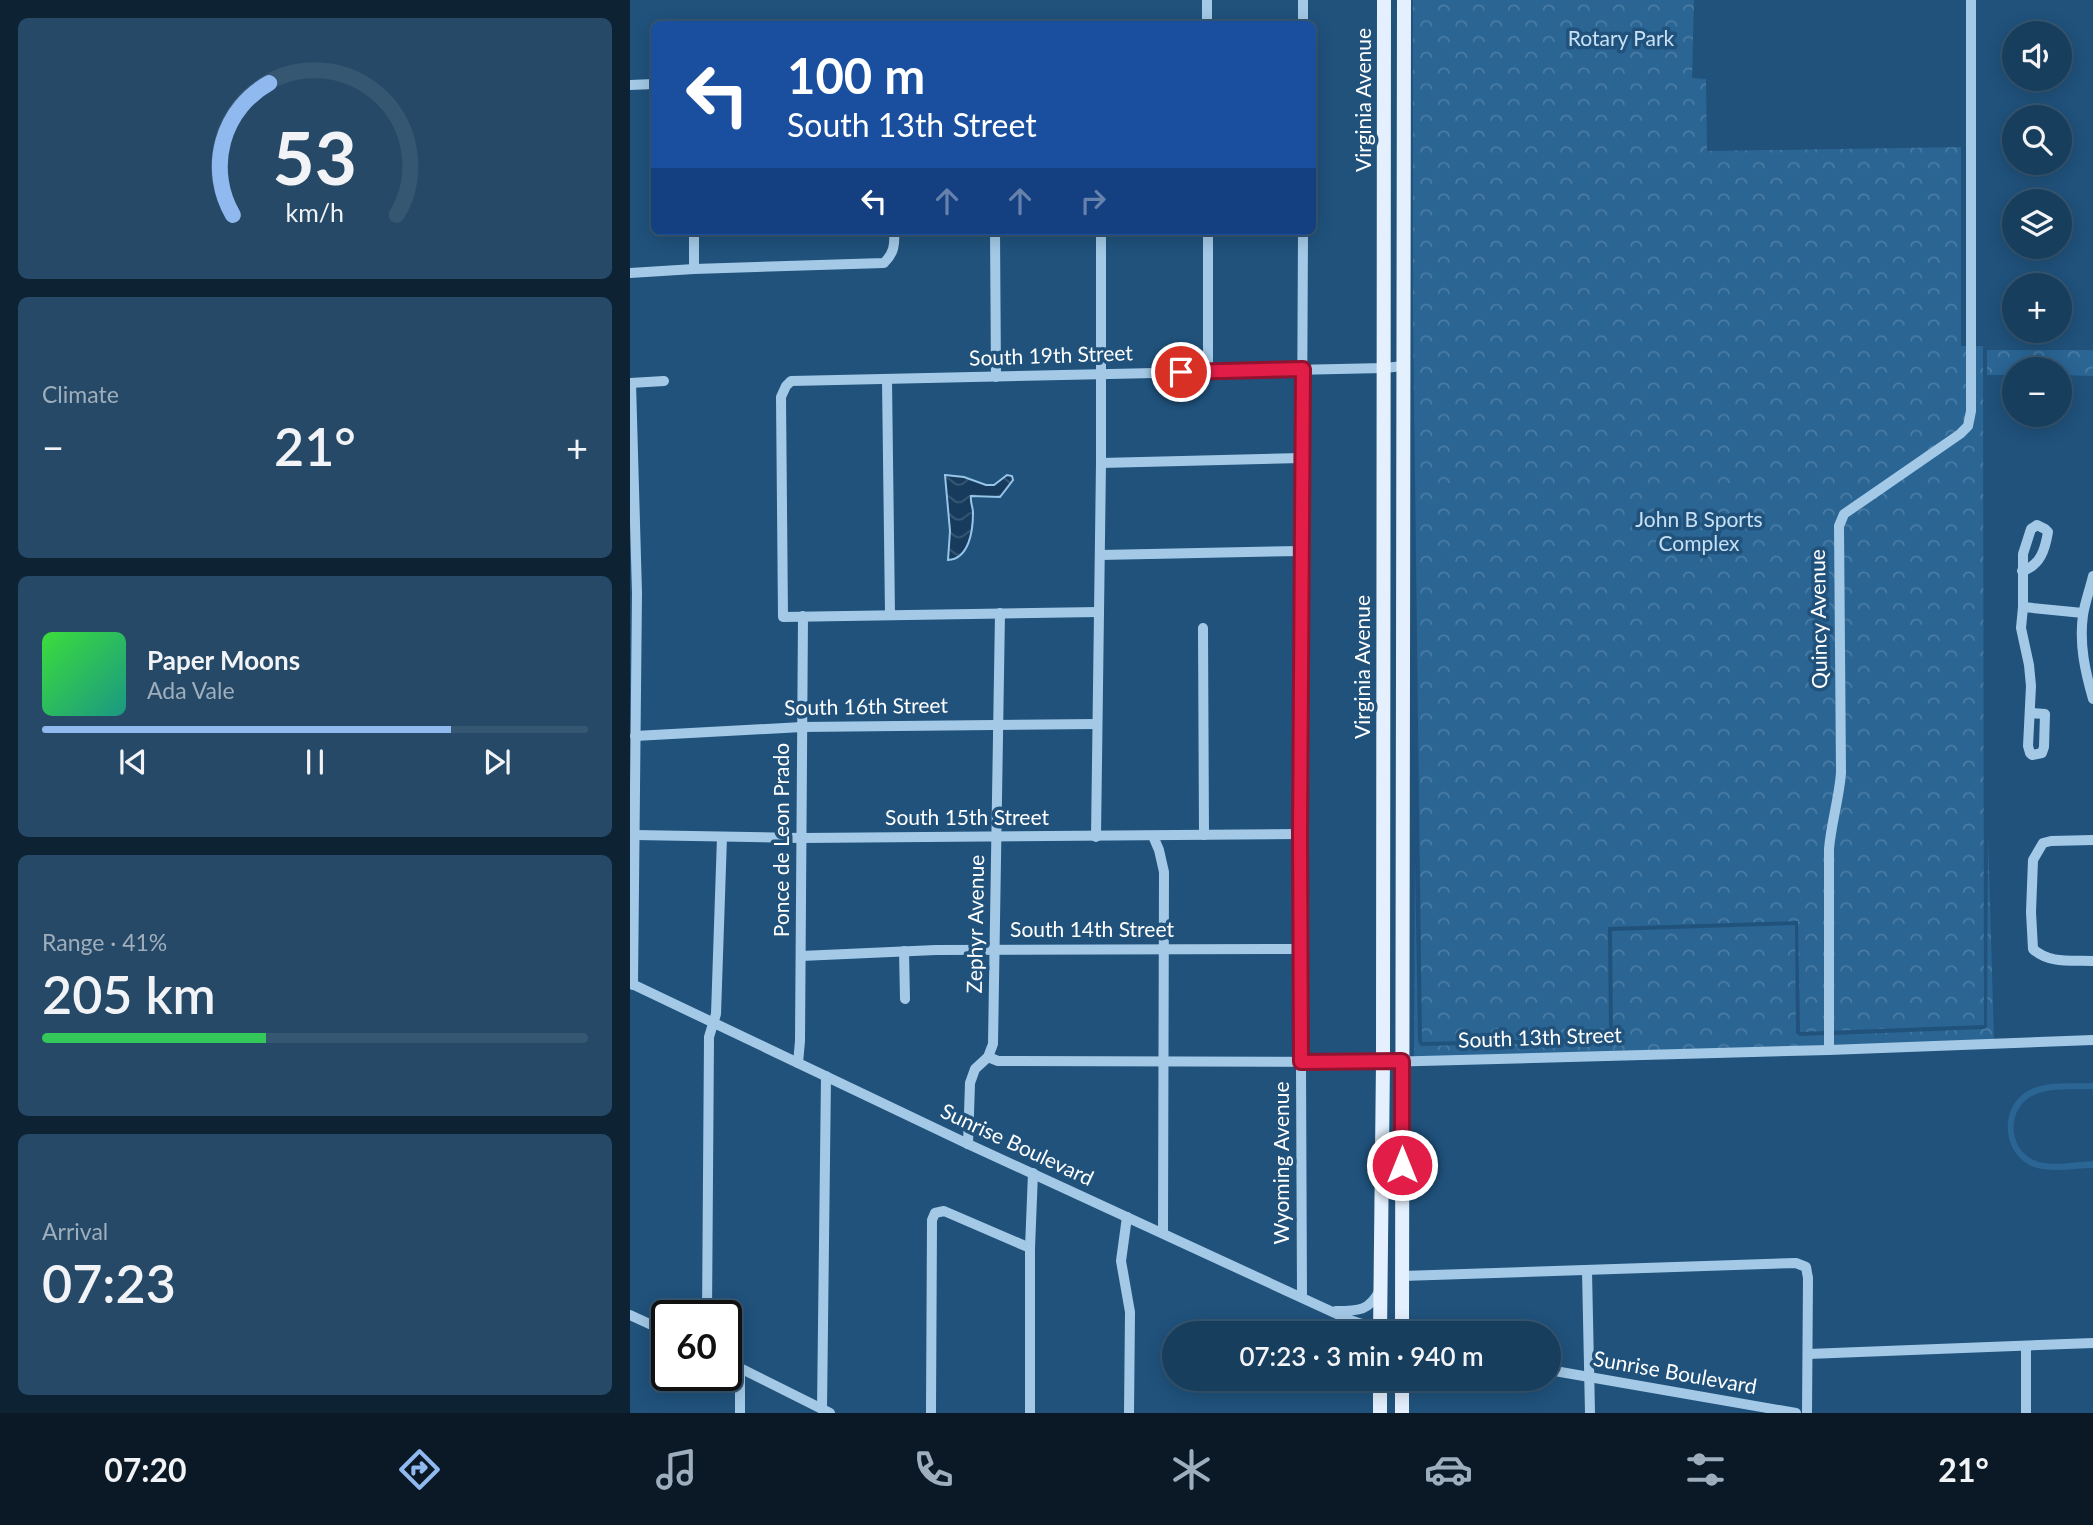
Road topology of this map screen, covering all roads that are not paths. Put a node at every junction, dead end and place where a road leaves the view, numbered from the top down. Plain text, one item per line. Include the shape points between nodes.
1 (1207, 0) edge
2 (1303, 0) edge
3 (1384, 0) edge
4 (1404, 0) edge
5 (1971, 0) edge
6 (1207, 21) edge
7 (1303, 21) edge
8 (1385, 70) junction
9 (651, 84) edge
10 (630, 85) edge
11 (1404, 185) junction
12 (694, 235) edge
13 (894, 235) edge
14 (995, 235) edge
15 (1101, 235) edge
16 (1208, 235) edge
17 (1303, 235) edge
18 (694, 269) junction
19 (630, 273) edge
20 (1404, 366) junction
21 (1303, 369) junction
22 (1384, 369) junction
23 (1208, 371) junction
24 (1102, 374) junction
25 (996, 377) junction
26 (887, 380) junction
27 (664, 381) dead end
28 (630, 383) edge
29 (1302, 458) junction
30 (1101, 463) junction
31 (1301, 551) junction
32 (1100, 555) junction
33 (2022, 571) dead end
34 (2093, 576) edge
35 (2023, 607) junction
36 (1099, 612) junction
37 (1000, 613) junction
38 (2083, 613) junction
39 (890, 614) junction
40 (803, 616) junction
41 (1203, 628) dead end
42 (2093, 699) edge
43 (2030, 713) dead end
44 (1097, 724) junction
45 (998, 725) junction
46 (802, 727) junction
47 (635, 736) junction
48 (1383, 771) junction
49 (1403, 772) junction
50 (1300, 834) junction
51 (635, 835) junction
52 (1204, 835) junction
53 (1153, 836) junction
54 (722, 837) junction
55 (996, 837) junction
56 (1096, 837) junction
57 (801, 838) junction
58 (2093, 840) edge
59 (1300, 948) junction
60 (995, 949) junction
61 (1163, 949) junction
62 (904, 951) junction
63 (801, 956) junction
64 (2093, 961) edge
65 (631, 984) edge
66 (905, 999) dead end
67 (714, 1023) junction
68 (2093, 1040) edge
69 (1829, 1049) junction
70 (988, 1057) junction
71 (1402, 1061) junction
72 (1301, 1062) junction
73 (1383, 1062) junction
74 (798, 1063) junction
75 (1164, 1063) junction
76 (826, 1076) junction
77 (968, 1144) junction
78 (1033, 1173) junction
79 (1127, 1217) junction
80 (1163, 1233) junction
81 (1030, 1248) junction
82 (1587, 1271) junction
83 (1402, 1276) junction
84 (1380, 1290) junction
85 (1302, 1297) junction
86 (706, 1300) edge
87 (1332, 1311) junction
88 (630, 1315) edge
89 (1356, 1321) edge
90 (1383, 1321) edge
91 (1402, 1321) edge
92 (651, 1325) edge
93 (2093, 1343) edge
94 (2026, 1346) junction
95 (1808, 1354) junction
96 (742, 1369) edge
97 (1561, 1372) edge
98 (1589, 1378) junction
99 (740, 1391) edge
100 (1380, 1391) edge
101 (1402, 1391) edge
102 (826, 1411) edge
103 (740, 1413) edge
104 (931, 1413) edge
105 (1030, 1413) edge
106 (1129, 1413) edge
107 (1380, 1413) edge
108 (1402, 1413) edge
109 (1590, 1413) edge
110 (1796, 1413) edge
111 (1807, 1413) edge
112 (2026, 1413) edge

1 - 6 street
2 - 7 street
3 - 8 main road, Virginia Avenue
4 - 11 main road, Virginia Avenue
5 - 69 street, Quincy Avenue via 1968,426 1844,514 1839,526 1841,773 1829,849
8 - 11 main road via 1393,174
8 - 22 main road, Virginia Avenue
9 - 10 street
11 - 20 main road, Virginia Avenue
12 - 18 street
13 - 18 street via 895,247 884,264
14 - 25 street
15 - 24 street
16 - 23 street
17 - 21 street, Wyoming Avenue
18 - 19 street
20 - 22 street, South 19th Street
20 - 49 main road, Virginia Avenue
21 - 22 street, South 19th Street
21 - 23 street, South 19th Street
21 - 29 street, Wyoming Avenue
22 - 48 main road, Virginia Avenue
23 - 24 street, South 19th Street
24 - 25 street, South 19th Street
24 - 30 street
25 - 26 street, South 19th Street
26 - 39 street
26 - 40 street, South 19th Street via 792,381 781,397 783,617
27 - 28 street
28 - 47 street via 637,593
29 - 30 street
29 - 31 street, Wyoming Avenue
30 - 32 street
31 - 32 street
31 - 50 street, Wyoming Avenue
32 - 36 street
33 - 35 street
34 - 38 street
35 - 38 street
35 - 43 street
36 - 37 street
36 - 44 street
37 - 39 street
37 - 45 street, Zephyr Avenue
38 - 42 street via 2081,641
39 - 40 street
40 - 46 street, Ponce de Leon Prado
41 - 52 street
44 - 45 street, South 16th Street
44 - 56 street
45 - 46 street, South 16th Street
45 - 55 street, Zephyr Avenue
46 - 47 street, South 16th Street
46 - 57 street, Ponce de Leon Prado
47 - 51 street
48 - 49 street
48 - 73 main road, Virginia Avenue
49 - 71 main road, Virginia Avenue
50 - 52 street, South 15th Street
50 - 59 street, Wyoming Avenue
51 - 54 street, South 15th Street
51 - 65 street
52 - 53 street, South 15th Street
53 - 56 street, South 15th Street
53 - 61 street via 1164,872
54 - 57 street, South 15th Street
54 - 67 street
55 - 56 street, South 15th Street
55 - 57 street, South 15th Street
55 - 60 street, Zephyr Avenue
57 - 63 street, Ponce de Leon Prado
58 - 64 street via 2043,843 2033,860 2031,912 2033,949 2040,955
59 - 61 street, South 14th Street
59 - 72 street, Wyoming Avenue
60 - 61 street, South 14th Street
60 - 62 street, South 14th Street
60 - 70 street, Zephyr Avenue via 993,1044
61 - 75 street
62 - 63 street, South 14th Street
62 - 66 street
63 - 74 street, Ponce de Leon Prado
65 - 67 street, Sunrise Boulevard
67 - 74 street, Sunrise Boulevard
67 - 86 street via 709,1037
68 - 69 street, South 13th Street
69 - 71 street, South 13th Street
70 - 75 street, South 13th Street via 998,1061
70 - 77 street, Zephyr Avenue via 975,1069 970,1083
71 - 73 street, South 13th Street
71 - 83 main road, Virginia Avenue
72 - 73 street, South 13th Street
72 - 75 street, South 13th Street
72 - 85 street, Wyoming Avenue
73 - 84 main road, Virginia Avenue
74 - 76 street, Sunrise Boulevard
75 - 80 street
76 - 77 street, Sunrise Boulevard
76 - 102 street
77 - 78 street, Sunrise Boulevard
78 - 79 street, Sunrise Boulevard
78 - 81 street
79 - 80 street, Sunrise Boulevard
79 - 106 street via 1122,1261 1130,1312
80 - 85 street, Sunrise Boulevard
81 - 104 street via 944,1211 935,1213
81 - 105 street
82 - 83 street
82 - 95 street via 1806,1267
82 - 98 street
83 - 91 main road, Virginia Avenue
84 - 87 street via 1367,1307
84 - 90 main road, Virginia Avenue
85 - 87 street, Sunrise Boulevard
87 - 89 street, Sunrise Boulevard
88 - 92 street
93 - 94 street
94 - 95 street
94 - 112 street
95 - 111 street
96 - 102 street
97 - 98 street, Sunrise Boulevard
98 - 109 street
98 - 110 street, Sunrise Boulevard
99 - 103 street
100 - 107 main road
101 - 108 main road

